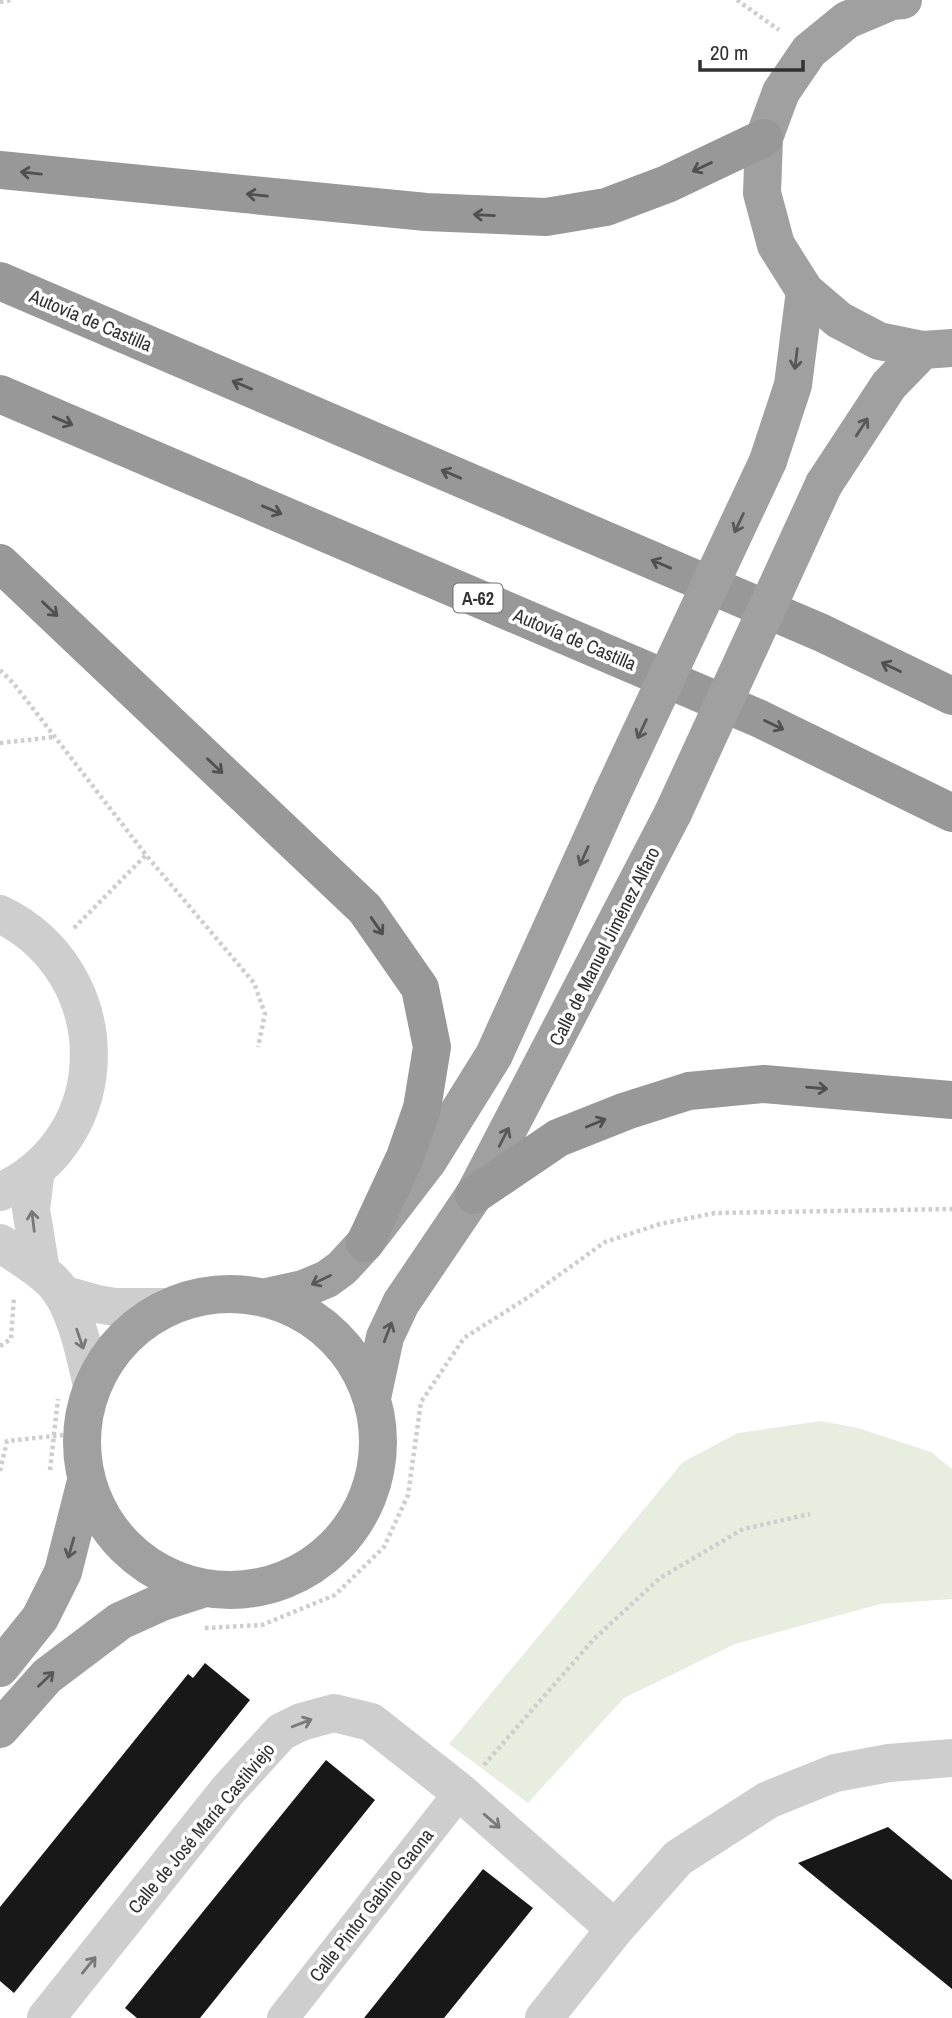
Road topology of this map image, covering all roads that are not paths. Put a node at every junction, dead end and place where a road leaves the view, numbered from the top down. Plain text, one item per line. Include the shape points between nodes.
1 (903, 0) edge
2 (764, 138) junction
3 (0, 170) edge
4 (0, 281) edge
5 (805, 291) junction
6 (937, 349) edge
7 (0, 394) edge
8 (0, 563) edge
9 (952, 696) edge
10 (952, 813) edge
11 (0, 914) edge
12 (952, 1100) edge
13 (36, 1170) junction
14 (0, 1192) edge
15 (474, 1195) junction
16 (365, 1242) junction
17 (0, 1243) edge
18 (39, 1284) junction
19 (266, 1297) junction
20 (167, 1307) junction
21 (75, 1390) junction
22 (372, 1398) junction
23 (69, 1480) junction
24 (202, 1589) junction
25 (0, 1668) edge
26 (0, 1729) edge
27 (952, 1758) edge
28 (460, 1792) junction
29 (615, 1929) junction
30 (46, 2018) edge
31 (283, 2018) edge
32 (544, 2018) edge

1 - 2 highway via 847,20 809,51 781,92
2 -> 3 highway via 606,207 546,217 426,212
2 - 5 highway via 762,192 776,245
9 -> 4 highway, Autovía de Castilla via 822,633
5 - 6 highway via 839,320 879,341
5 -> 16 highway, bridge via 793,385 768,461 494,1055 428,1161
15 -> 6 highway, Calle de Manuel Jiménez Alfaro, bridge via 673,813 824,484 889,386
7 -> 10 highway, Autovía de Castilla / A-62 via 758,718
8 -> 16 highway via 365,909 420,988 432,1047 422,1108 405,1157
11 - 13 street via 28,930 69,975 89,1033 85,1094 57,1149
15 -> 12 highway via 558,1138 689,1091 764,1084
13 - 14 street
18 -> 13 street via 31,1209
22 -> 15 highway, Calle de Manuel Jiménez Alfaro via 385,1337 401,1303
16 -> 19 highway via 327,1279
17 - 18 street
18 - 20 street via 97,1304
18 -> 21 street via 81,1342
19 - 20 highway via 200,1296
19 - 22 highway via 301,1311 332,1334 356,1363
20 - 21 highway via 136,1327
21 - 23 highway via 67,1435
22 - 24 highway via 379,1441 373,1485 354,1525 326,1557 288,1580 246,1591
23 - 24 highway via 129,1552 163,1576
23 -> 25 highway via 63,1572 40,1618
26 -> 24 highway via 47,1676 120,1621
27 - 29 street via 835,1773 768,1800 678,1858
28 -> 29 street, Calle de José María Castilviejo
30 -> 28 street, Calle de José María Castilviejo via 228,1790 281,1732 334,1713 371,1722
28 - 31 street, Calle Pintor Gabino Gaona
29 - 32 street

